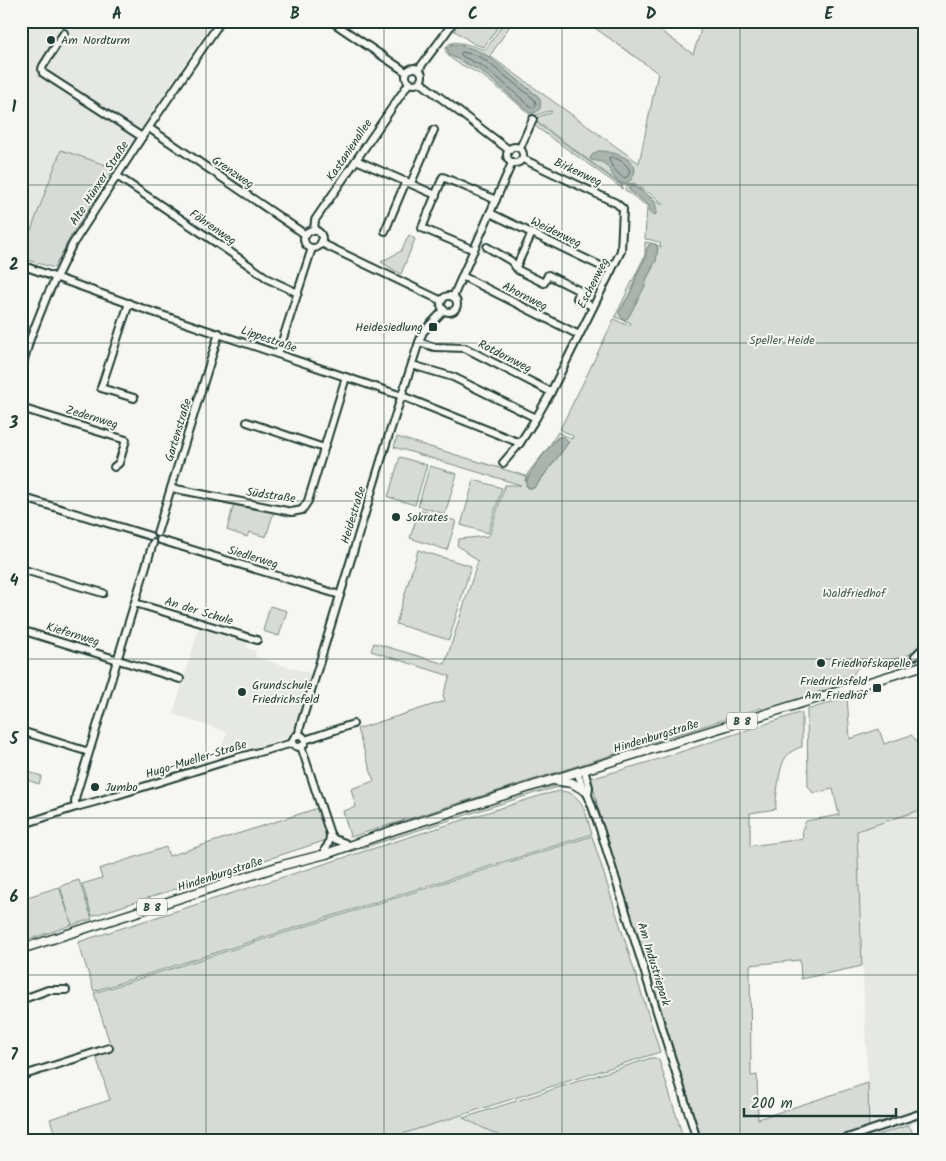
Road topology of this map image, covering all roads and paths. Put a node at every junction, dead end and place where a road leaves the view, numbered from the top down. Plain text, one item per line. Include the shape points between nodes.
1 (221, 21) edge
2 (331, 21) edge
3 (454, 21) edge
4 (64, 33) dead end
5 (419, 69) junction
6 (406, 72) junction
7 (420, 82) junction
8 (409, 83) junction
9 (533, 119) dead end
10 (149, 128) junction
11 (434, 130) dead end
12 (142, 137) junction
13 (520, 148) junction
14 (509, 150) junction
15 (523, 159) junction
16 (356, 160) junction
17 (512, 163) junction
18 (117, 176) junction
19 (408, 182) junction
20 (436, 195) junction
21 (496, 200) junction
22 (623, 208) joint
23 (490, 213) junction
24 (314, 231) junction
25 (385, 231) dead end
26 (532, 233) junction
27 (306, 235) junction
28 (321, 243) junction
29 (487, 247) dead end
30 (312, 248) junction
31 (474, 250) junction
32 (21, 265) edge
33 (516, 267) junction
34 (611, 271) junction
35 (462, 276) junction
36 (55, 277) junction
37 (298, 293) junction
38 (453, 297) junction
39 (442, 301) junction
40 (129, 303) junction
41 (593, 307) junction
42 (444, 310) junction
43 (219, 333) junction
44 (579, 335) junction
45 (419, 342) junction
46 (278, 354) junction
47 (412, 365) junction
48 (21, 370) edge
49 (346, 377) junction
50 (550, 392) junction
51 (402, 396) junction
52 (134, 398) dead end
53 (21, 408) edge
54 (536, 418) junction
55 (247, 422) dead end
56 (520, 443) junction
57 (324, 448) junction
58 (503, 463) dead end
59 (114, 467) dead end
60 (171, 488) junction
61 (21, 497) edge
62 (157, 533) junction
63 (150, 536) junction
64 (160, 540) junction
65 (154, 543) junction
66 (21, 569) edge
67 (103, 593) dead end
68 (340, 595) junction
69 (135, 603) junction
70 (21, 630) edge
71 (256, 640) dead end
72 (925, 646) edge
73 (915, 656) dead end
74 (118, 659) junction
75 (925, 664) edge
76 (180, 679) dead end
77 (353, 724) dead end
78 (21, 731) edge
79 (299, 734) junction
80 (293, 743) junction
81 (303, 743) junction
82 (89, 752) junction
83 (581, 771) junction
84 (552, 780) junction
85 (586, 792) junction
86 (76, 806) junction
87 (21, 826) edge
88 (394, 830) junction
89 (330, 834) junction
90 (346, 843) junction
91 (325, 849) junction
92 (283, 866) junction
93 (21, 949) edge
94 (66, 990) dead end
95 (21, 1000) edge
96 (109, 1048) dead end
97 (21, 1076) edge
98 (925, 1112) edge
99 (697, 1140) edge
100 (841, 1140) edge

1 - 10 street, Alte Hünxer Straße
2 - 6 street
3 - 5 street
4 - 12 street via 43,66 44,72
5 - 6 street
5 - 7 street
6 - 8 street
7 - 8 street
7 - 14 street
8 - 16 street, Kastanienallee
9 - 13 street
10 - 12 street, Alte Hünxer Straße
10 - 27 street, Grenzweg
11 - 19 street
12 - 18 street, Alte Hünxer Straße
13 - 14 street
13 - 15 street
14 - 17 street via 507,158
15 - 17 street
15 - 22 street, Birkenweg
16 - 19 street
16 - 24 street, Kastanienallee via 316,220
17 - 21 street, Heidestraße
18 - 36 street, Alte Hünxer Straße
18 - 37 street, Föhrenweg via 270,280
19 - 20 street
19 - 25 street
20 - 21 street via 443,178
20 - 31 street via 422,228
21 - 23 street, Heidestraße
22 - 34 street, Eschenweg via 621,251
23 - 26 street, Weidenweg
23 - 31 street, Heidestraße
24 - 27 street
24 - 28 street via 321,235
26 - 33 street
26 - 34 street, Weidenweg
27 - 30 street via 305,243
28 - 30 street
28 - 39 street
29 - 33 street via 511,260
30 - 37 street
31 - 35 street, Heidestraße
32 - 36 street, Lippestraße
33 - 41 street via 544,283 548,275 580,291 577,298
34 - 41 street, Eschenweg
35 - 38 street, Heidestraße
35 - 44 street, Ahornweg
36 - 40 street, Lippestraße
36 - 48 street, Alte Hünxer Straße
37 - 46 street
38 - 39 street via 448,296
38 - 42 street, Heidestraße via 457,303 455,310
39 - 42 street
40 - 43 street, Lippestraße
40 - 52 street via 101,388
41 - 44 street, Eschenweg
42 - 45 street, Heidestraße
43 - 46 street, Lippestraße
43 - 60 street, Gartenstraße
44 - 50 street, Eschenweg
45 - 47 street, Heidestraße
45 - 50 street, Rotdornweg via 434,347 465,348
46 - 49 street, Lippestraße
47 - 51 street, Heidestraße
47 - 54 street via 453,377
49 - 51 street, Lippestraße
49 - 57 street, Südstraße
50 - 54 street
51 - 56 street
51 - 68 street, Heidestraße
53 - 59 street, Zedernweg via 126,440 119,464
54 - 56 street
55 - 57 street
56 - 58 street
57 - 60 street, Südstraße via 308,501 302,510 292,512
60 - 62 street, Gartenstraße
61 - 63 street
62 - 63 street
62 - 64 street
63 - 65 street
64 - 65 street
64 - 68 street, Siedlerweg
65 - 69 street
66 - 67 street
68 - 79 street, Heidestraße
69 - 71 street, An der Schule
69 - 74 street
70 - 74 street, Kiefernweg
72 - 73 street
74 - 76 street
74 - 82 street
75 - 83 main road, Hindenburgstraße / B 8
77 - 81 street
78 - 82 street
79 - 80 street, Heidestraße via 293,737
79 - 81 street
80 - 81 street via 295,746
80 - 86 street, Hugo-Mueller-Straße
81 - 89 street
82 - 86 street via 76,795
83 - 84 main road, Hindenburgstraße / B 8
83 - 85 street, Am Industriepark
84 - 85 main road via 572,783
84 - 88 main road, Hindenburgstraße / B 8
85 - 99 street, Am Industriepark
86 - 87 street, Hugo-Mueller-Straße
88 - 90 main road, Hindenburgstraße / B 8
88 - 92 main road, Hindenburgstraße / B 8
89 - 90 street via 334,840
89 - 91 street
90 - 91 main road, Hindenburgstraße / B 8
91 - 92 main road, Hindenburgstraße / B 8
92 - 93 main road, Hindenburgstraße / B 8
94 - 95 street via 48,990
96 - 97 street
98 - 100 street

